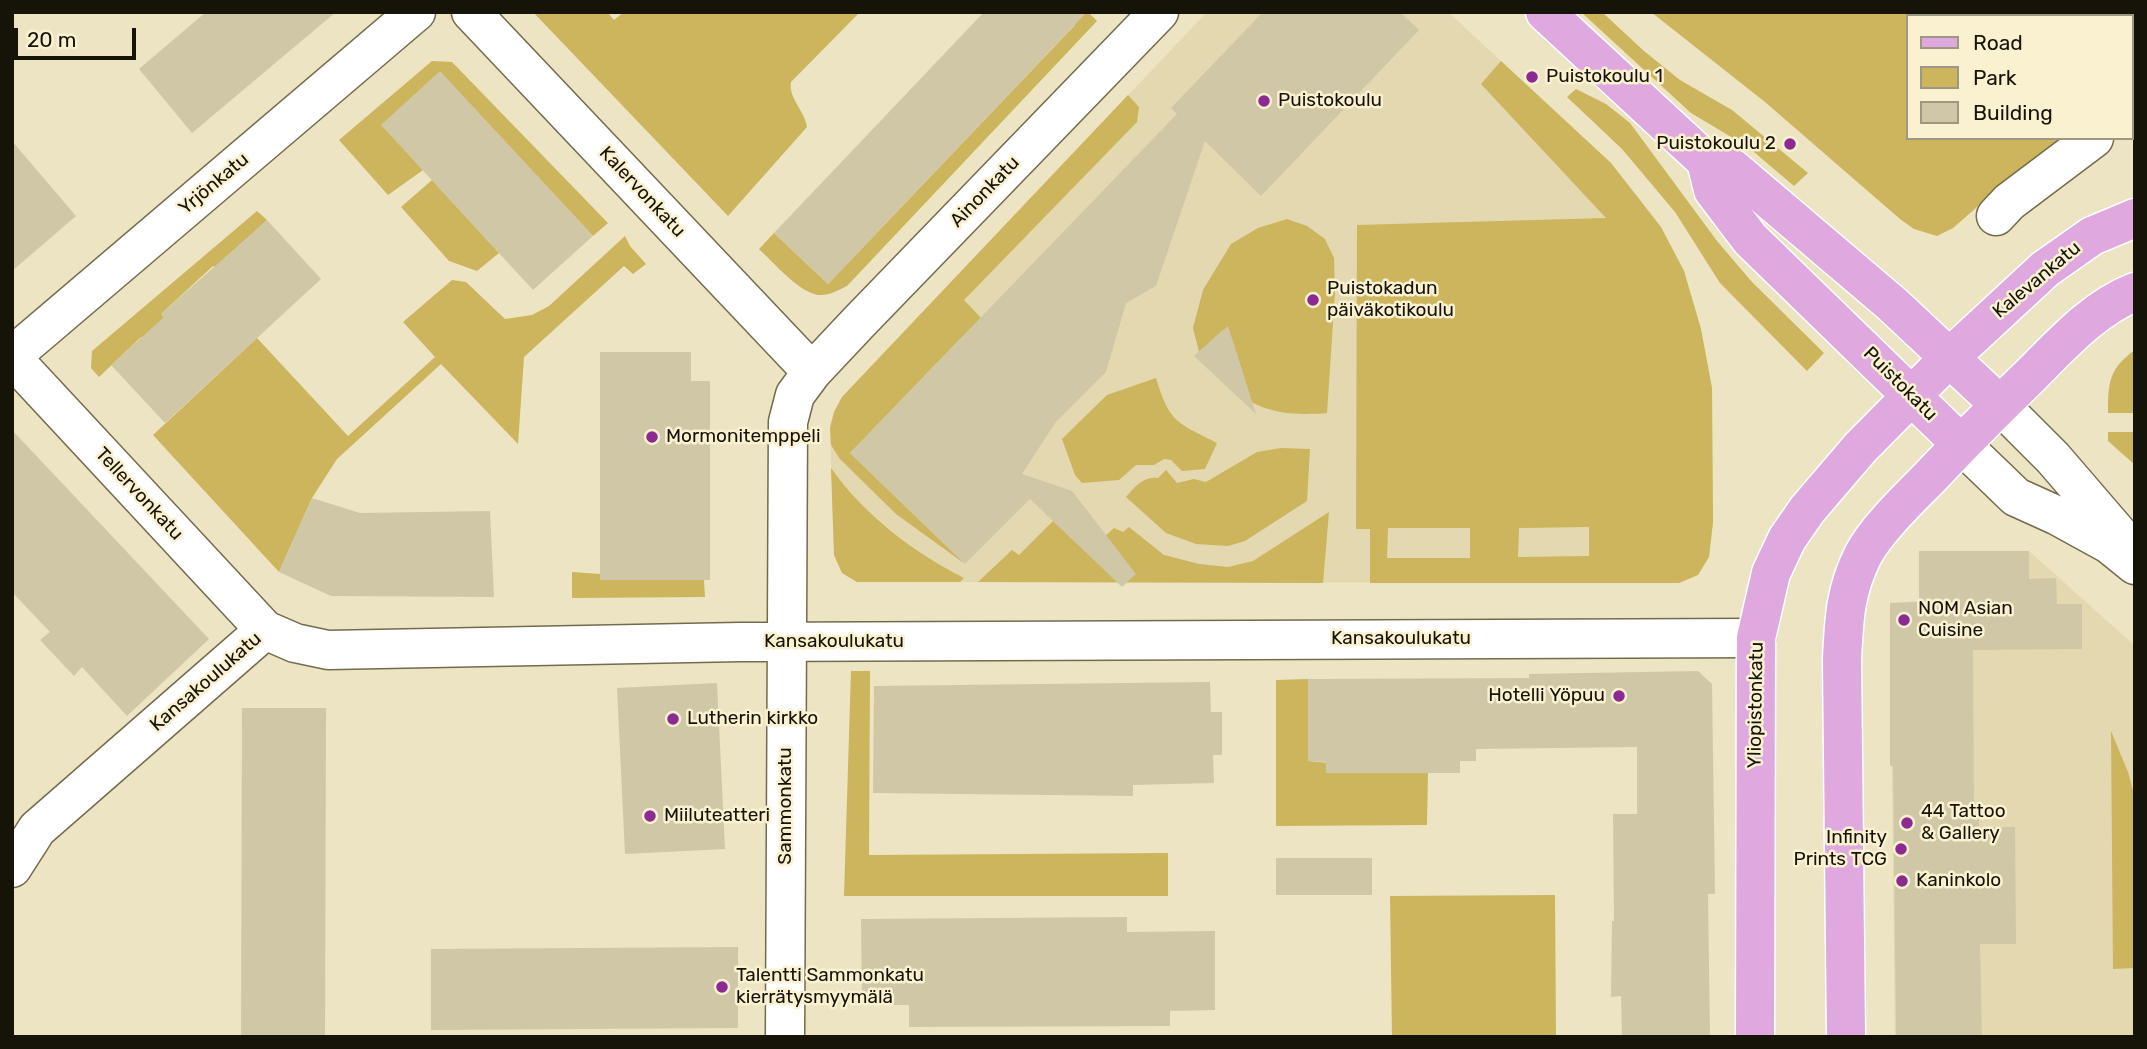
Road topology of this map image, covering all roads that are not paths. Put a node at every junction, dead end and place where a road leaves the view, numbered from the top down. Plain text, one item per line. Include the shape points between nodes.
1 (416, 12) edge
2 (471, 12) edge
3 (1159, 12) edge
4 (1545, 12) edge
5 (2091, 140) edge
6 (1706, 161) junction
7 (1996, 216) dead end
8 (2135, 218) edge
9 (2135, 292) edge
10 (12, 357) edge
11 (1950, 357) junction
12 (812, 372) junction
13 (1911, 396) junction
14 (2000, 405) junction
15 (1961, 444) junction
16 (2135, 554) edge
17 (2135, 565) edge
18 (265, 630) junction
19 (1756, 638) junction
20 (787, 642) junction
21 (12, 868) edge
22 (785, 1037) edge
23 (1755, 1037) edge
24 (1846, 1037) edge

1 - 10 street, Yrjönkatu
2 - 12 street, Kalervonkatu
3 - 12 street, Ainonkatu
4 - 6 main road
5 - 7 street
6 - 11 main road via 1732,168
6 - 13 main road, Puistokatu via 1713,190 1750,239
8 - 11 main road, Kalevankatu via 2068,251
9 - 14 main road via 2082,325
10 - 18 street, Tellervonkatu
11 - 13 main road, Yliopistonkatu
11 - 14 main road
12 - 20 street, Sammonkatu via 795,395 788,422
13 - 15 main road, Puistokatu
13 - 19 main road, Yliopistonkatu via 1860,448 1787,539 1771,573
14 - 15 main road
14 - 16 street via 2053,458
15 - 17 street, Puistokatu via 2016,497 2109,544
15 - 24 main road via 1865,551 1844,607
18 - 20 street, Kansakoulukatu via 328,650
18 - 21 street, Kansakoulukatu via 37,829
19 - 20 street, Kansakoulukatu
19 - 23 main road, Yliopistonkatu
20 - 22 street, Sammonkatu

